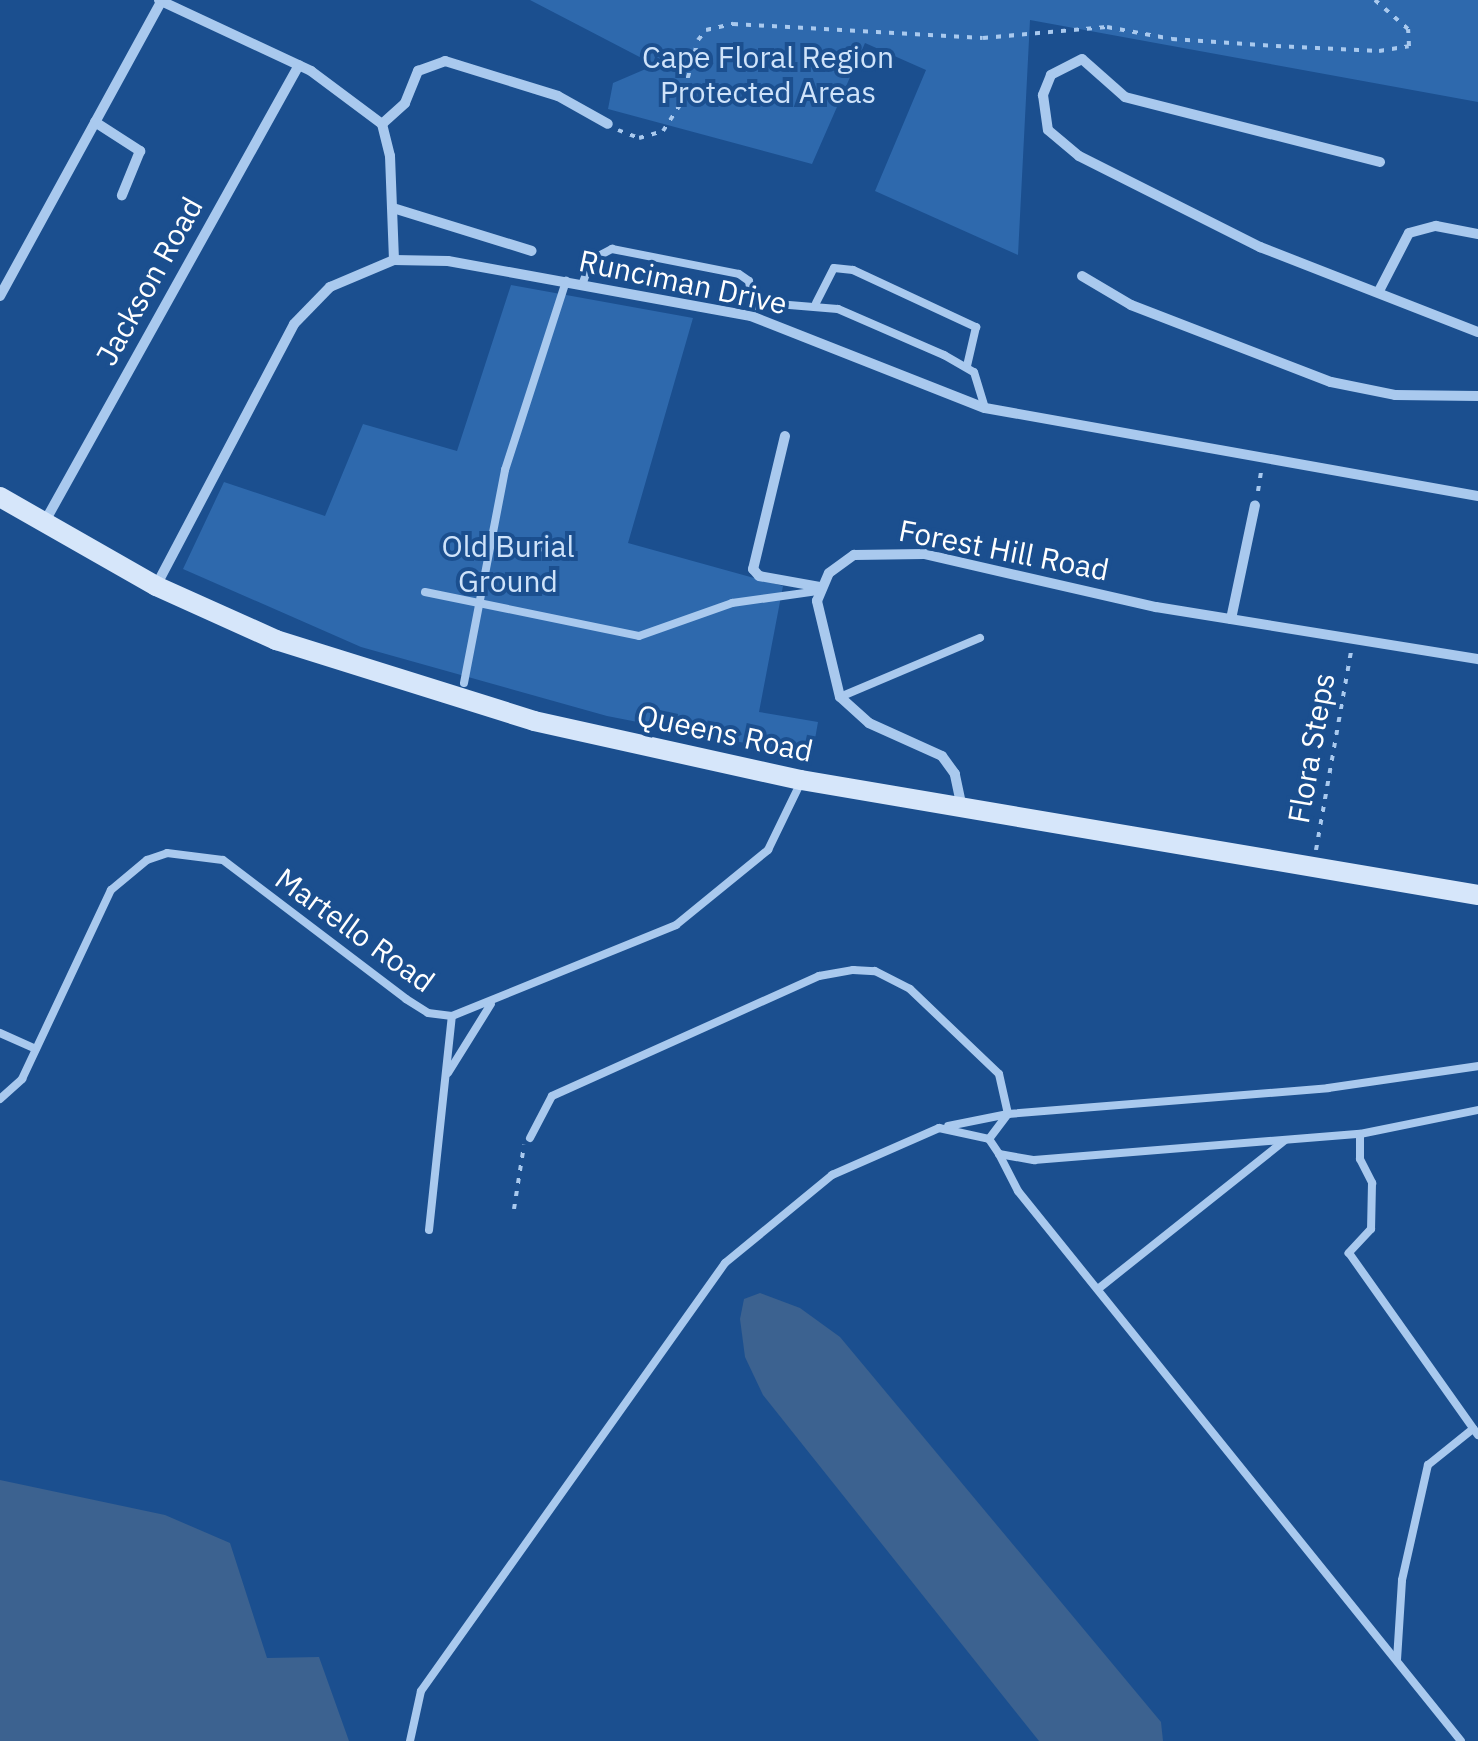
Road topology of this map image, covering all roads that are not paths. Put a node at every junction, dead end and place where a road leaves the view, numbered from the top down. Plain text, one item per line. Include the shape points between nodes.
1 (161, 1) edge
2 (299, 65) junction
3 (96, 122) junction
4 (382, 124) junction
5 (608, 124) road end
6 (1380, 162) dead end
7 (122, 195) dead end
8 (393, 208) junction
9 (1478, 234) edge
10 (532, 251) dead end
11 (394, 260) junction
12 (1082, 276) dead end
13 (566, 282) junction
14 (582, 285) junction
15 (1379, 290) junction
16 (0, 296) edge
17 (754, 302) junction
18 (816, 303) junction
19 (752, 316) junction
20 (1478, 332) edge
21 (968, 366) junction
22 (1478, 396) edge
23 (985, 408) junction
24 (785, 436) dead end
25 (1478, 496) edge
26 (0, 498) edge
27 (1256, 505) dead end
28 (44, 522) junction
29 (492, 537) junction
30 (554, 550) dead end
31 (156, 586) junction
32 (820, 589) junction
33 (424, 592) dead end
34 (479, 604) junction
35 (1231, 618) junction
36 (980, 638) dead end
37 (1478, 659) edge
38 (464, 683) dead end
39 (840, 697) junction
40 (801, 780) junction
41 (962, 809) junction
42 (1478, 895) edge
43 (491, 1004) junction
44 (452, 1016) junction
45 (0, 1033) edge
46 (36, 1050) junction
47 (1478, 1066) edge
48 (446, 1076) junction
49 (0, 1099) edge
50 (1478, 1110) edge
51 (1008, 1114) junction
52 (939, 1128) junction
53 (1360, 1134) junction
54 (530, 1138) road end
55 (988, 1138) junction
56 (1285, 1140) junction
57 (999, 1154) junction
58 (429, 1230) dead end
59 (1098, 1289) junction
60 (1476, 1432) edge
61 (1396, 1662) junction
62 (410, 1741) edge
63 (1461, 1741) edge

1 - 2 street
1 - 3 street
2 - 4 street
2 - 28 street, Jackson Road
3 - 7 street via 140,151
3 - 16 street
4 - 5 street via 406,103 418,71 445,61 558,96
4 - 8 street
6 - 15 street via 1125,97 1082,60 1051,75 1044,95 1048,130 1079,156 1260,247
8 - 10 street
8 - 11 street
9 - 15 street via 1436,226 1409,233
11 - 13 street, Runciman Drive via 448,261
11 - 31 street, Runciman Drive via 330,287 294,324
12 - 22 street via 1131,305 1331,382 1395,395
13 - 14 street, Runciman Drive
13 - 29 lane via 505,470
14 - 17 lane via 591,260 612,249 739,274 749,281
14 - 19 street, Runciman Drive
15 - 20 street
17 - 18 lane
17 - 19 lane
18 - 21 lane
18 - 21 lane via 834,268 853,270 976,327
19 - 23 street, Runciman Drive
21 - 23 lane
23 - 25 street, Runciman Drive
24 - 32 street via 753,569 758,576
26 - 28 main road, Queens Road
27 - 35 street
28 - 31 main road, Queens Road
29 - 30 lane
29 - 34 lane
31 - 40 main road, Queens Road via 276,640 390,680
32 - 34 lane via 732,603 639,636
32 - 35 street, Forest Hill Road via 854,555 901,552
32 - 39 street via 817,610
33 - 34 lane
34 - 38 lane
35 - 37 street, Forest Hill Road
36 - 39 lane
39 - 41 street via 869,723 942,756 955,774
40 - 41 main road, Queens Road
40 - 43 lane, Martello Road via 768,850 676,925
41 - 42 main road, Queens Road
43 - 44 lane, Martello Road
43 - 48 lane
44 - 46 lane, Martello Road via 428,1013 406,999 223,860 168,854 131,869 111,890
44 - 48 lane
45 - 46 lane
46 - 49 lane, Martello Road via 22,1079
47 - 51 lane via 1328,1088
48 - 58 lane
50 - 53 lane
51 - 52 lane
51 - 54 lane via 999,1074 985,1055 910,990 875,971 853,970 819,976 552,1096
51 - 55 lane
52 - 55 lane
52 - 62 lane via 832,1175 725,1263 420,1691
53 - 56 lane
53 - 60 lane via 1360,1159 1372,1183 1372,1229 1349,1253
55 - 57 lane
56 - 57 lane via 1034,1160
56 - 59 lane
57 - 59 lane via 1018,1191
59 - 61 lane
60 - 61 lane via 1428,1465 1402,1580
61 - 63 lane

